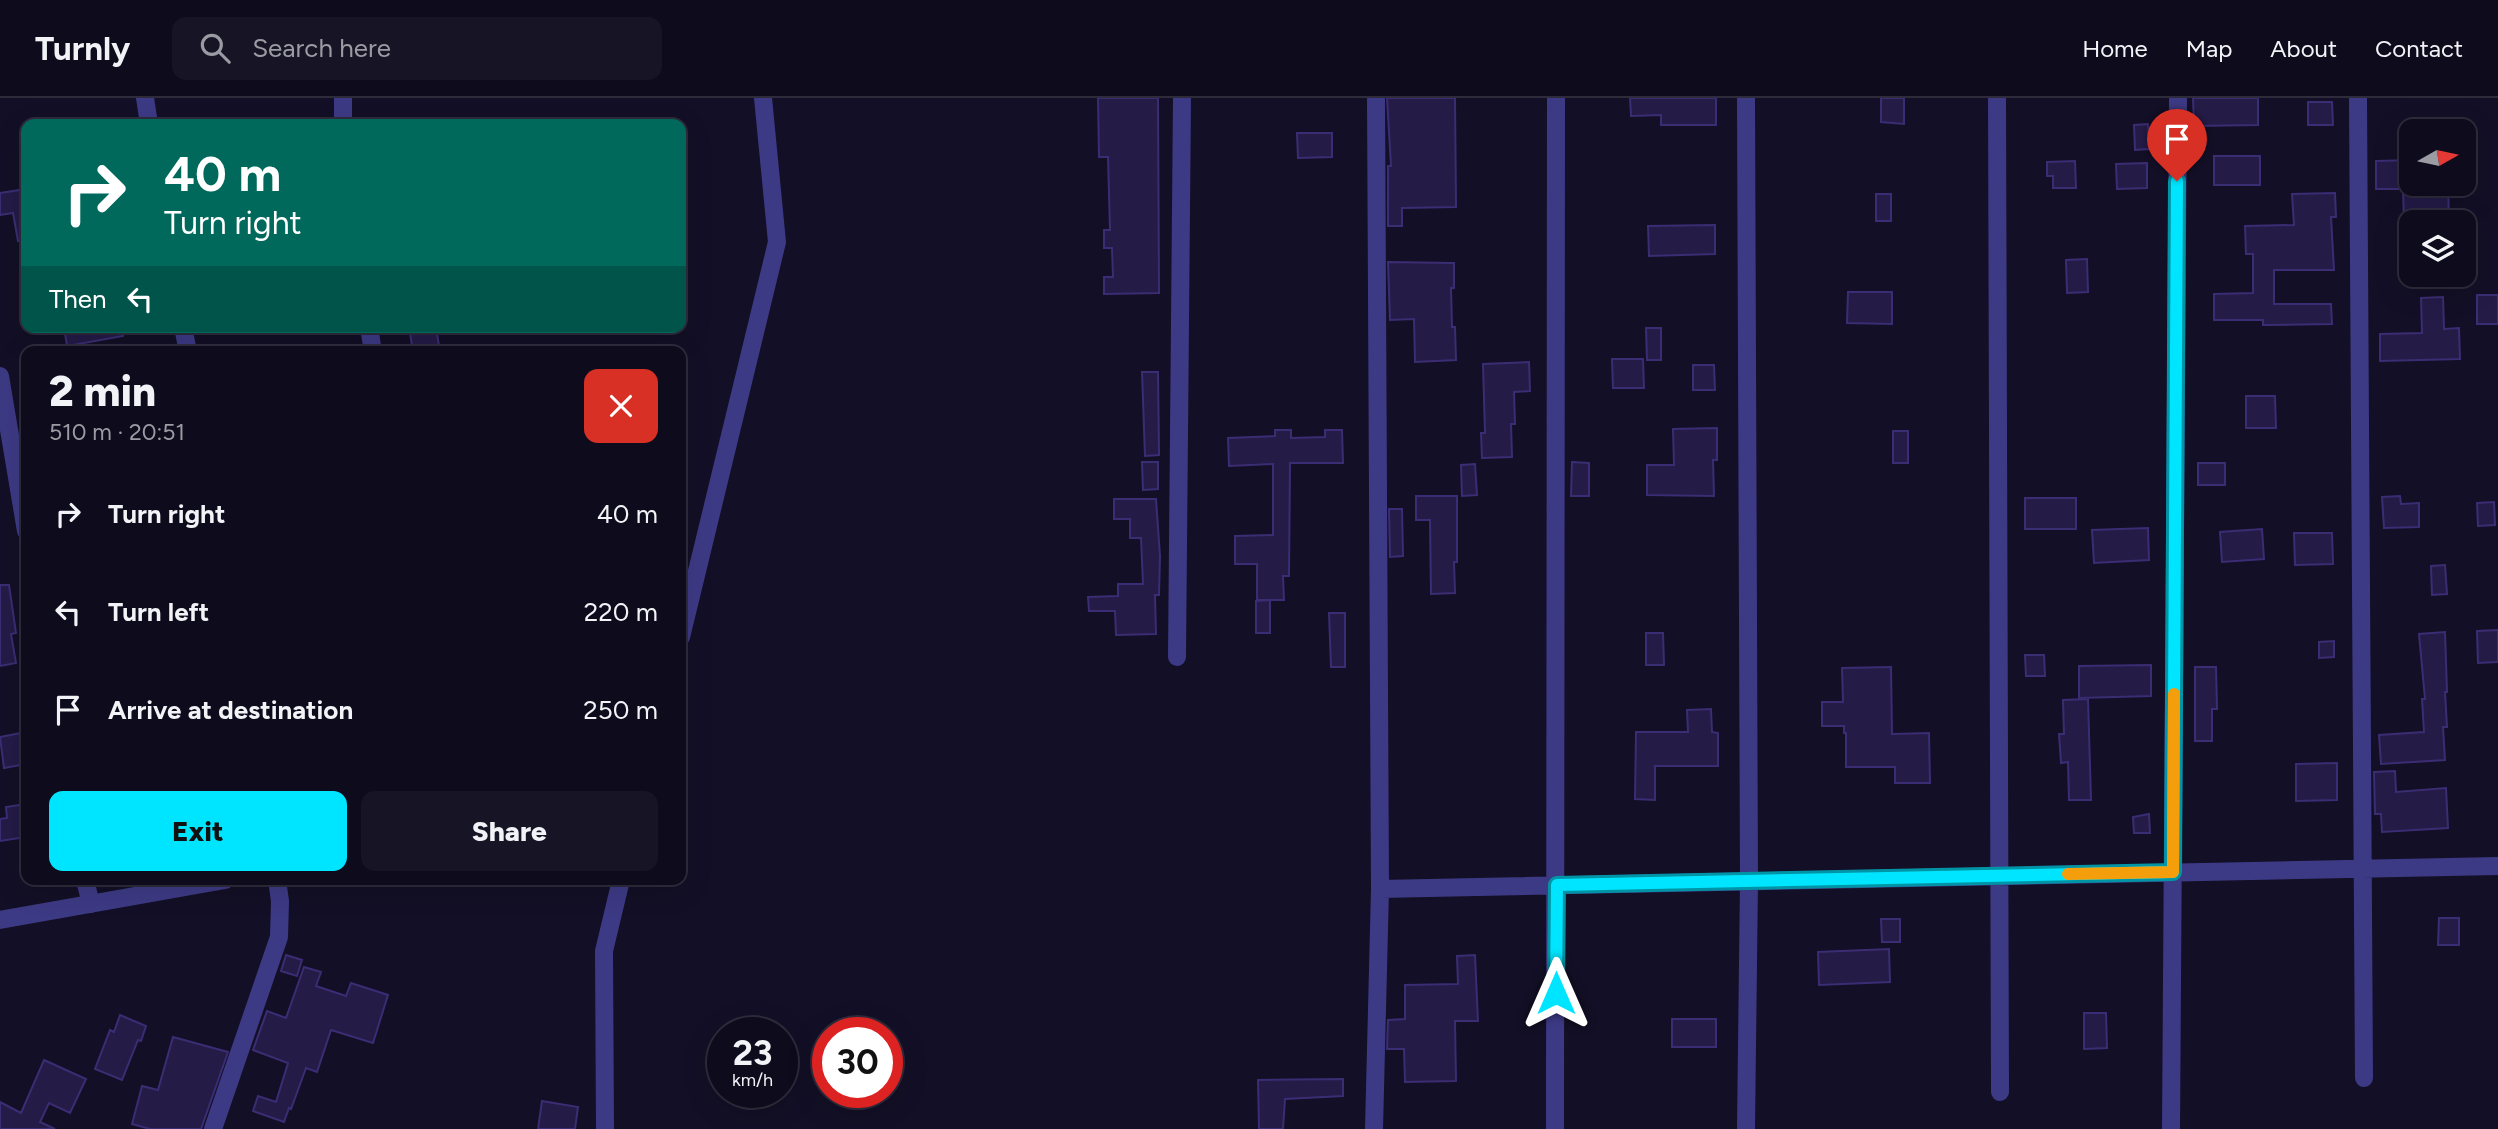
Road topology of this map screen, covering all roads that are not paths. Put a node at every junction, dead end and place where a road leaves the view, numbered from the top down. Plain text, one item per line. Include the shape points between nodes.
1 (145, 98) edge
2 (343, 98) edge
3 (763, 98) edge
4 (1182, 98) edge
5 (1376, 98) edge
6 (1556, 98) edge
7 (1746, 98) edge
8 (1997, 98) edge
9 (2178, 98) edge
10 (2358, 98) edge
11 (148, 119) edge
12 (342, 119) edge
13 (0, 376) edge
14 (21, 501) edge
15 (686, 616) edge
16 (1177, 657) dead end
17 (2498, 866) edge
18 (2362, 868) junction
19 (2173, 872) junction
20 (2000, 876) junction
21 (1749, 881) junction
22 (86, 885) edge
23 (197, 885) edge
24 (277, 885) edge
25 (620, 885) edge
26 (1557, 885) junction
27 (1380, 889) junction
28 (91, 904) junction
29 (0, 920) edge
30 (2364, 1078) dead end
31 (2000, 1092) dead end
32 (213, 1129) edge
33 (605, 1129) edge
34 (1374, 1129) edge
35 (1556, 1129) edge
36 (1746, 1129) edge
37 (2171, 1129) edge

1 - 11 street
2 - 12 street
3 - 15 street via 777,242
4 - 16 street
5 - 27 street
6 - 26 street
7 - 21 street
8 - 20 street
9 - 19 street
10 - 18 street
13 - 14 street
17 - 18 street
18 - 19 street
18 - 30 street
19 - 20 street
19 - 37 street
20 - 21 street
20 - 31 street
21 - 26 street
21 - 36 street
22 - 28 street
23 - 28 street
24 - 32 street via 279,937
25 - 33 street via 604,950
26 - 27 street
26 - 35 street
27 - 34 street
28 - 29 street

